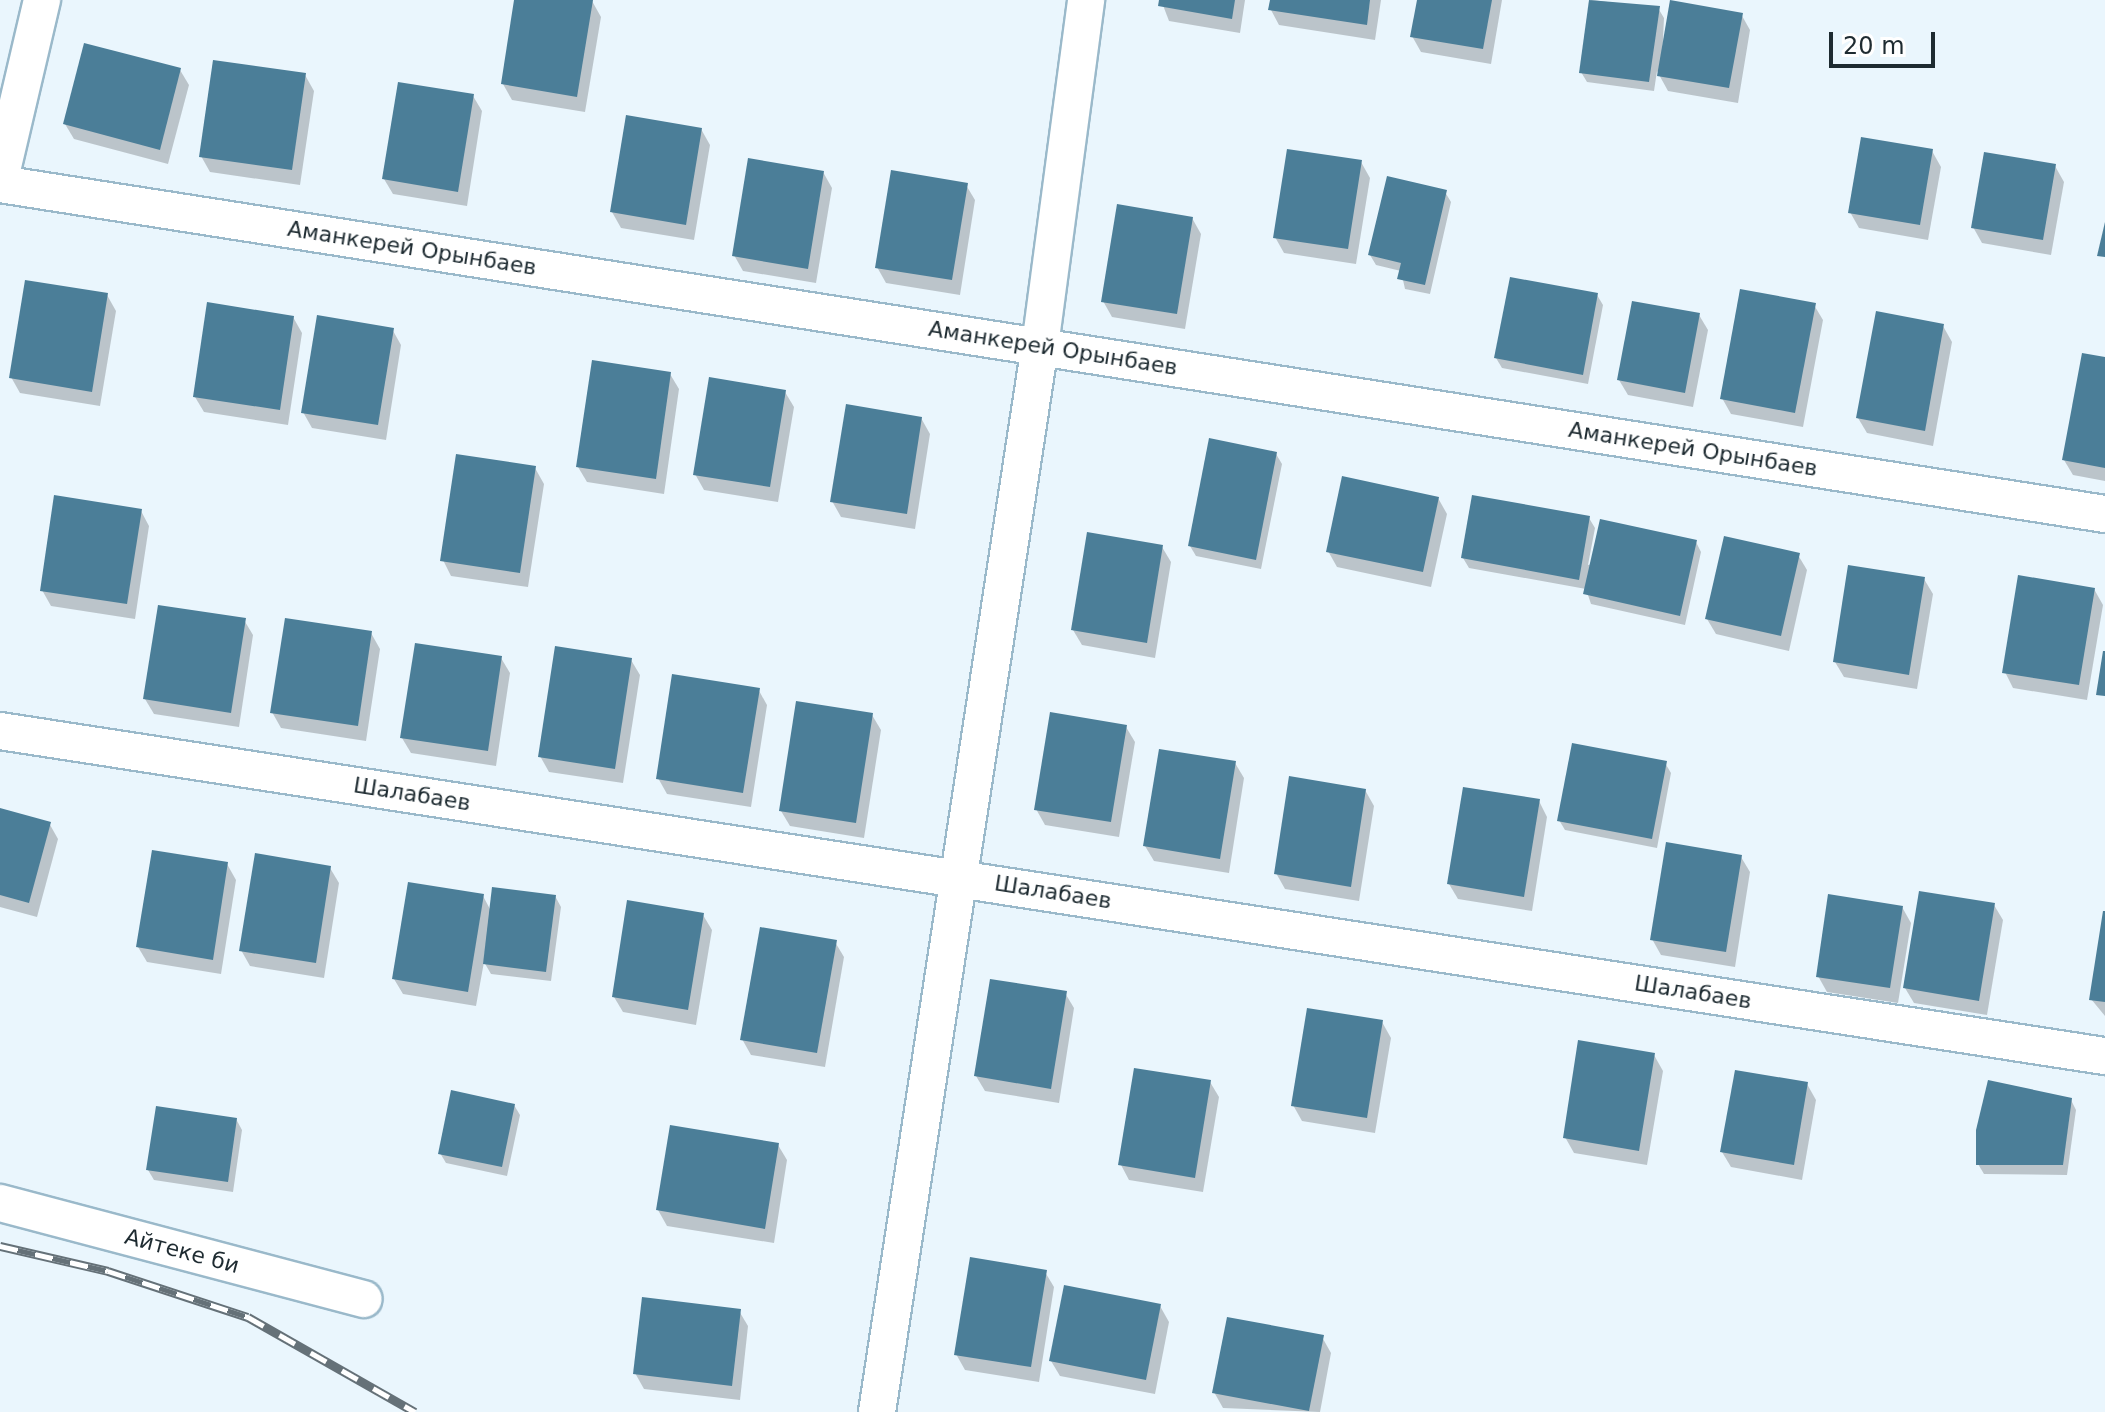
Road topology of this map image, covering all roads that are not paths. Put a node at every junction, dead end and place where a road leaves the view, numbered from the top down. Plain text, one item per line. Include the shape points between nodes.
1 (42, 0) edge
2 (1086, 0) edge
3 (0, 181) edge
4 (1040, 346) junction
5 (2105, 514) edge
6 (0, 731) edge
7 (960, 878) junction
8 (2105, 1056) edge
9 (0, 1203) edge
10 (364, 1299) dead end
11 (877, 1412) edge

1 - 3 street
2 - 4 street
3 - 4 street, Аманкерей Орынбаев
4 - 5 street, Аманкерей Орынбаев
4 - 7 street
6 - 7 street, Шалабаев
7 - 8 street, Шалабаев
7 - 11 street
9 - 10 street, Айтеке би

